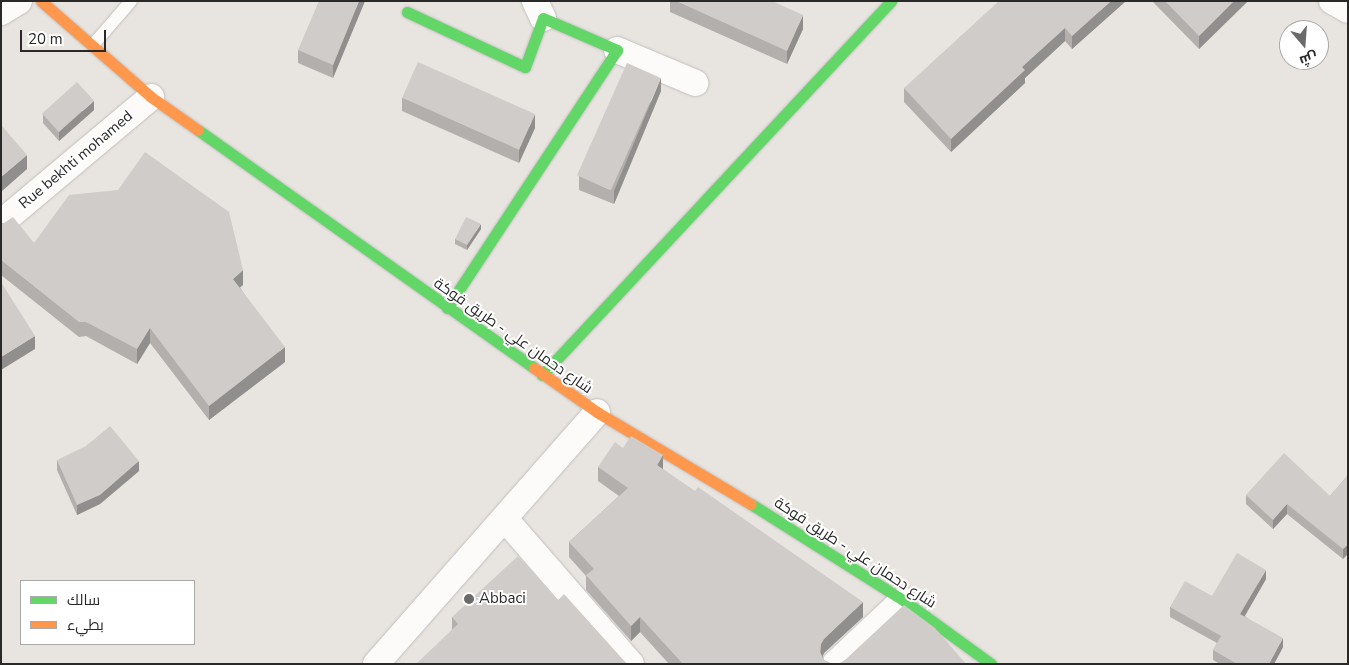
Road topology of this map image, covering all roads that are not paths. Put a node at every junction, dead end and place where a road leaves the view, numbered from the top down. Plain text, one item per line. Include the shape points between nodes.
1 (19, 1) edge
2 (41, 1) edge
3 (131, 1) edge
4 (891, 1) edge
5 (1332, 1) edge
6 (539, 10) edge
7 (1348, 10) edge
8 (1, 12) edge
9 (407, 12) dead end
10 (93, 45) junction
11 (617, 50) junction
12 (695, 83) dead end
13 (151, 97) junction
14 (1, 223) edge
15 (446, 308) junction
16 (542, 375) junction
17 (597, 412) junction
18 (505, 519) junction
19 (903, 600) junction
20 (624, 662) edge
21 (376, 664) edge
22 (835, 664) edge
23 (991, 664) edge

1 - 8 street
2 - 10 main road, شارع دحمان علي - طريق فوكة
3 - 10 lane
4 - 16 main road
5 - 7 street
6 - 9 main road via 525,67
6 - 11 main road
10 - 13 main road, شارع دحمان علي - طريق فوكة
11 - 12 street
11 - 15 main road
13 - 14 street, Rue bekhti mohamed
13 - 15 main road, شارع دحمان علي - طريق فوكة
15 - 16 main road, شارع دحمان علي - طريق فوكة
16 - 17 main road, شارع دحمان علي - طريق فوكة
17 - 18 street
17 - 19 main road, شارع دحمان علي - طريق فوكة via 808,538
18 - 20 street
18 - 21 street
19 - 22 street
19 - 23 main road, شارع دحمان علي - طريق فوكة

